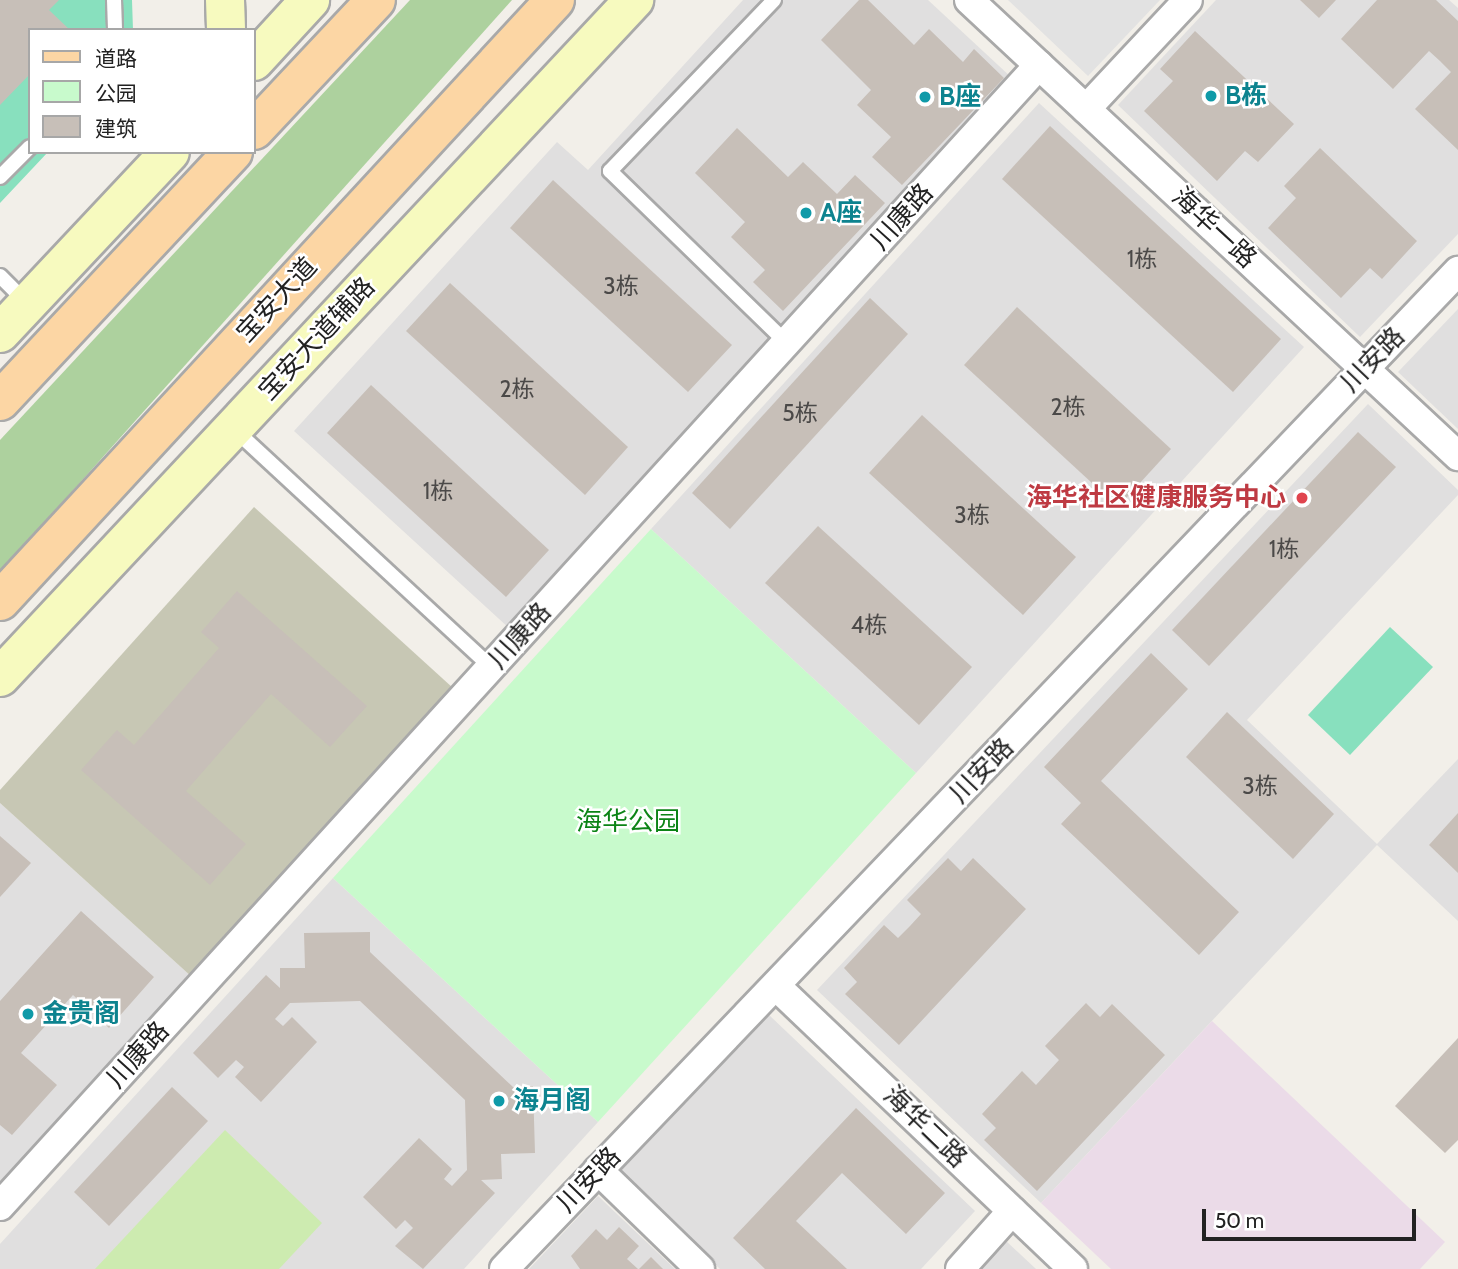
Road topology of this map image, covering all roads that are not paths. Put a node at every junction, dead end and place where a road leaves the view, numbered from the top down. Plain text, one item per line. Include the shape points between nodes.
1 (114, 0) edge
2 (225, 0) edge
3 (310, 0) edge
4 (376, 0) edge
5 (555, 0) edge
6 (634, 0) edge
7 (774, 0) edge
8 (969, 0) edge
9 (1188, 0) edge
10 (115, 28) edge
11 (226, 28) edge
12 (256, 59) edge
13 (1039, 65) junction
14 (1086, 109) junction
15 (256, 128) edge
16 (28, 149) edge
17 (168, 154) edge
18 (231, 154) edge
19 (0, 177) edge
20 (1458, 271) edge
21 (0, 276) edge
22 (28, 304) junction
23 (0, 333) edge
24 (787, 342) junction
25 (1365, 369) junction
26 (0, 401) edge
27 (233, 428) junction
28 (1458, 456) edge
29 (0, 601) edge
30 (491, 667) junction
31 (0, 677) edge
32 (776, 986) junction
33 (598, 1170) junction
34 (0, 1206) edge
35 (1012, 1211) junction
36 (504, 1269) edge
37 (700, 1269) edge
38 (960, 1269) edge
39 (1073, 1269) edge

1 - 10 lane
2 - 11 main road
3 - 12 main road
4 - 15 main road
5 - 29 main road, 宝安大道
6 - 27 main road, 宝安大道辅路
7 - 24 lane via 610,171
8 - 13 street, 海华一路
9 - 14 street
13 - 14 street, 海华一路
13 - 24 street, 川康路
14 - 25 street, 海华一路
16 - 19 lane
17 - 22 main road
18 - 26 main road
20 - 25 street, 川安路
21 - 22 lane
22 - 23 main road
24 - 30 street, 川康路
25 - 28 street, 海华一路
25 - 32 street, 川安路
27 - 30 lane
27 - 31 main road, 宝安大道辅路
30 - 34 street, 川康路
32 - 33 street, 川安路
32 - 35 street, 海华二路
33 - 36 street, 川安路
33 - 37 street
35 - 38 street
35 - 39 street, 海华二路

